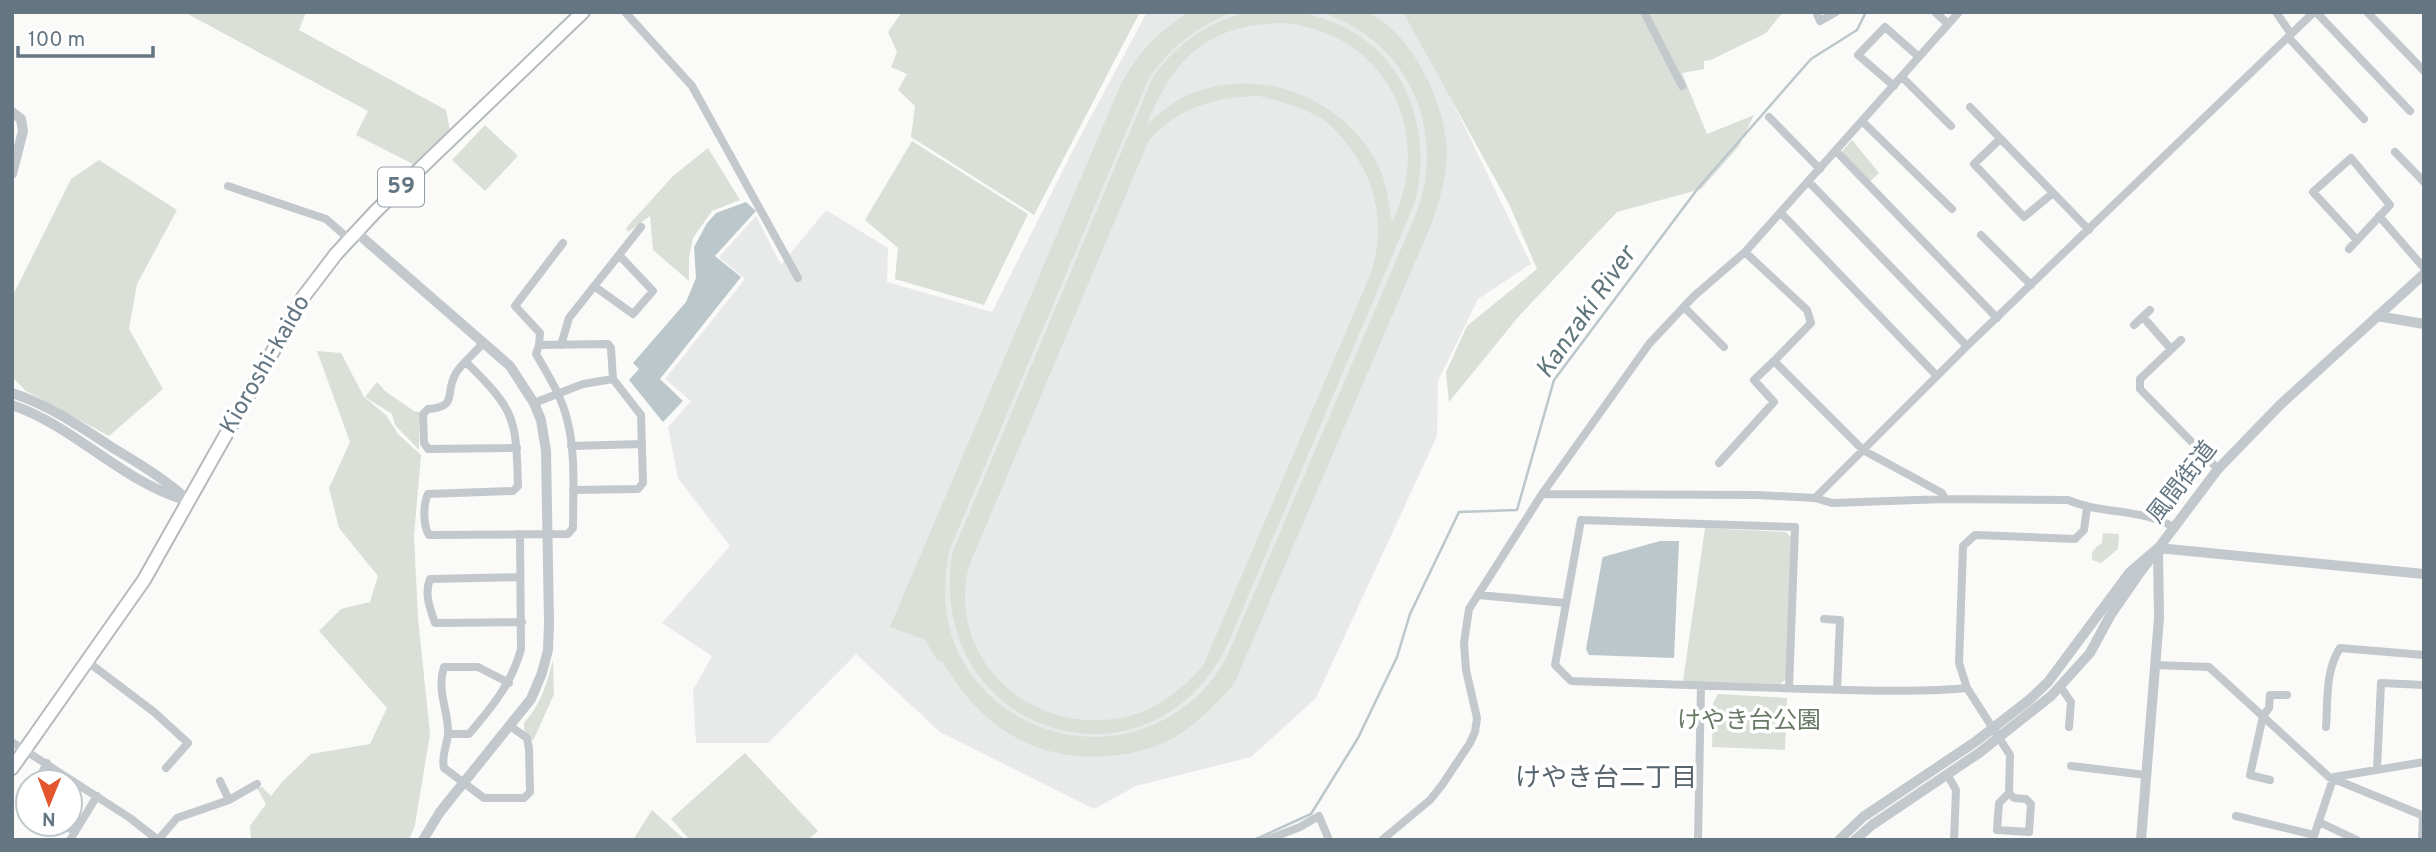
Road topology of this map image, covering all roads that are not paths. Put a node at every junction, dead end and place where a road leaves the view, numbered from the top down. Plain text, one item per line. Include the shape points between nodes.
1 (583, 12) edge
2 (625, 12) edge
3 (1644, 12) edge
4 (1816, 12) edge
5 (1836, 12) edge
6 (1934, 12) edge
7 (1959, 12) edge
8 (2276, 12) edge
9 (2315, 12) edge
10 (2367, 12) edge
11 (1948, 24) junction
12 (2290, 36) junction
13 (1919, 57) junction
14 (2424, 71) edge
15 (1902, 77) junction
16 (1682, 86) dead end
17 (1894, 86) junction
18 (1970, 107) dead end
19 (2410, 111) dead end
20 (12, 112) edge
21 (1769, 117) dead end
22 (2364, 119) dead end
23 (1862, 121) junction
24 (1951, 126) dead end
25 (2000, 139) junction
26 (1836, 152) junction
27 (2395, 152) dead end
28 (1820, 170) junction
29 (12, 174) edge
30 (1809, 182) junction
31 (2424, 182) edge
32 (228, 186) dead end
33 (2053, 194) junction
34 (1952, 209) dead end
35 (1781, 213) junction
36 (2379, 216) junction
37 (641, 227) dead end
38 (2089, 230) junction
39 (1981, 235) dead end
40 (352, 236) junction
41 (2357, 240) junction
42 (563, 243) dead end
43 (2349, 249) dead end
44 (1745, 252) junction
45 (619, 254) junction
46 (2424, 268) edge
47 (2424, 274) edge
48 (798, 278) dead end
49 (2031, 285) junction
50 (594, 286) junction
51 (1684, 307) junction
52 (2150, 310) dead end
53 (2377, 316) junction
54 (2143, 317) junction
55 (1997, 318) junction
56 (2424, 324) edge
57 (2134, 325) dead end
58 (2181, 340) dead end
59 (483, 343) junction
60 (540, 345) junction
61 (561, 345) junction
62 (1967, 346) junction
63 (1724, 347) dead end
64 (2171, 349) junction
65 (1774, 361) junction
66 (466, 362) junction
67 (1937, 376) junction
68 (613, 379) junction
69 (12, 393) edge
70 (559, 394) junction
71 (534, 403) junction
72 (12, 405) edge
73 (642, 444) junction
74 (571, 446) junction
75 (517, 448) junction
76 (1863, 450) junction
77 (1719, 463) dead end
78 (2218, 469) junction
79 (573, 490) junction
80 (1542, 494) junction
81 (1815, 498) junction
82 (1945, 499) junction
83 (189, 501) junction
84 (2087, 508) junction
85 (2175, 528) junction
86 (547, 533) junction
87 (520, 534) junction
88 (2158, 548) junction
89 (2424, 574) edge
90 (520, 577) junction
91 (1478, 595) junction
92 (1566, 603) junction
93 (1824, 620) dead end
94 (522, 622) junction
95 (2424, 655) edge
96 (88, 662) junction
97 (2155, 665) junction
98 (509, 683) junction
99 (1701, 685) junction
100 (2424, 685) edge
101 (2060, 686) junction
102 (1789, 688) junction
103 (1967, 688) junction
104 (1837, 689) junction
105 (2287, 695) dead end
106 (2263, 716) junction
107 (510, 726) junction
108 (1993, 727) junction
109 (2069, 727) dead end
110 (2326, 727) dead end
111 (448, 734) junction
112 (2000, 737) junction
113 (12, 742) edge
114 (26, 750) junction
115 (2424, 762) edge
116 (47, 763) junction
117 (2071, 766) dead end
118 (12, 768) edge
119 (44, 768) edge
120 (166, 768) dead end
121 (2377, 769) junction
122 (1947, 774) junction
123 (2146, 775) junction
124 (2332, 778) junction
125 (2270, 780) dead end
126 (220, 781) dead end
127 (464, 783) junction
128 (257, 784) dead end
129 (2009, 793) junction
130 (97, 796) junction
131 (229, 800) junction
132 (2236, 816) dead end
133 (2423, 816) edge
134 (84, 817) edge
135 (2319, 822) junction
136 (1292, 830) junction
137 (2313, 837) edge
138 (423, 840) edge
139 (1266, 840) edge
140 (1296, 840) edge
141 (1329, 840) edge
142 (1382, 840) edge
143 (1698, 840) edge
144 (1839, 840) edge
145 (1855, 840) edge
146 (1954, 840) edge
147 (2141, 840) edge
148 (2357, 840) edge
149 (2422, 840) edge

1 - 40 main road, Kioroshi-kaido / 59
2 - 48 street via 692,86
3 - 16 street
4 - 5 street via 1820,21
6 - 11 street
7 - 11 street
8 - 12 street
9 - 12 street
9 - 19 street
10 - 14 street
11 - 13 street
12 - 22 street
12 - 38 street
13 - 15 street
13 - 17 street via 1885,27 1858,55
15 - 17 street
15 - 24 street
17 - 23 street
18 - 25 street
20 - 29 street via 21,119 23,131
21 - 28 street
23 - 26 street
23 - 34 street
25 - 33 street
25 - 33 street via 1974,164 2024,217
26 - 28 street
26 - 55 street
27 - 31 street
28 - 30 street
30 - 35 street
30 - 62 street
32 - 40 street via 326,219
33 - 38 street
35 - 44 street
35 - 67 street
36 - 41 street
36 - 41 street via 2389,205 2351,158 2313,192
36 - 46 street
37 - 45 street
38 - 49 street
39 - 49 street
40 - 59 street
40 - 83 main road, Kioroshi-kaido / 59 via 304,296
41 - 43 street
42 - 60 street via 515,306 540,334
44 - 51 street
44 - 65 street via 1807,310 1811,323
45 - 50 street
45 - 50 street via 653,291 633,314
47 - 53 street, 風間街道
49 - 55 street
50 - 61 street via 569,318
51 - 63 street
51 - 80 street via 1649,344
52 - 54 street
53 - 56 street
53 - 78 street, 風間街道
54 - 57 street
54 - 64 street
55 - 62 street
58 - 64 street
59 - 66 street
59 - 71 street via 510,366
60 - 61 street
60 - 70 street via 536,354
61 - 68 street via 608,344
62 - 67 street
64 - 78 street via 2140,379 2140,389
65 - 76 street
65 - 77 street via 1754,380 1774,402
66 - 75 street via 498,393 510,412
66 - 75 street via 455,374 448,404 423,414 424,443 428,449
67 - 76 street
68 - 70 street
68 - 73 street via 641,415
69 - 83 street via 78,426 169,483
70 - 71 street
70 - 74 street
71 - 86 street via 546,451
72 - 83 street via 62,429 163,494
73 - 74 street
73 - 79 street via 643,483 638,489
74 - 79 street
75 - 87 street via 518,486 513,491 428,494 426,530 429,535
76 - 81 street
76 - 82 street
78 - 85 street, 風間街道
79 - 86 street via 573,528 568,534
80 - 81 street
80 - 91 street
81 - 82 street via 1832,503
82 - 84 street via 2068,500
83 - 96 main road, Kioroshi-kaido / 59 via 144,580
84 - 85 street via 2160,518
84 - 103 street via 2084,530 2075,538 1975,535 1963,546 1959,663
85 - 88 street, 風間街道
86 - 87 street
86 - 107 street via 548,650 531,699
87 - 90 street
88 - 89 street
88 - 97 street, 風間街道
88 - 101 street via 2090,653
88 - 108 street via 2130,572 2048,682
90 - 94 street
90 - 94 street via 430,579 427,586 435,623
91 - 92 street
91 - 142 street via 1469,610 1464,643 1477,718 1475,732 1430,800
92 - 99 street via 1555,665 1571,681
92 - 102 street via 1581,520 1795,527
93 - 104 street via 1840,620
94 - 98 street via 521,649
95 - 110 street via 2340,648 2329,674
96 - 114 main road, Kioroshi-kaido / 59
96 - 120 street via 188,743
97 - 106 street via 2209,667
97 - 123 street, 風間街道
98 - 111 street via 469,734
98 - 111 street via 478,667 444,667 440,677
99 - 102 street
99 - 143 street
100 - 121 street via 2381,683
101 - 109 street via 2071,702
101 - 112 street
102 - 104 street
103 - 104 street via 1928,692
103 - 108 street
105 - 106 street via 2270,695
106 - 124 street
106 - 125 street via 2250,775
107 - 127 street
107 - 127 street via 527,738 530,792 524,798 484,798
108 - 112 street
108 - 144 street via 1863,817
111 - 127 street via 444,768
112 - 122 street
112 - 129 street via 2010,755
113 - 114 street
114 - 116 street
114 - 118 main road, Kioroshi-kaido / 59
115 - 121 street
116 - 119 street
116 - 130 street
117 - 123 street
121 - 124 street
122 - 145 street
122 - 146 street via 1956,790
123 - 147 street, 風間街道
124 - 133 street
124 - 135 street
126 - 131 street
127 - 138 street
128 - 131 street
129 - 129 street via 2031,804 2029,832 1997,830 1999,803
130 - 131 street via 158,840 177,818
130 - 134 street
132 - 137 street
133 - 149 street
135 - 137 street
135 - 148 street
136 - 139 street
136 - 140 street
136 - 141 street via 1319,816

